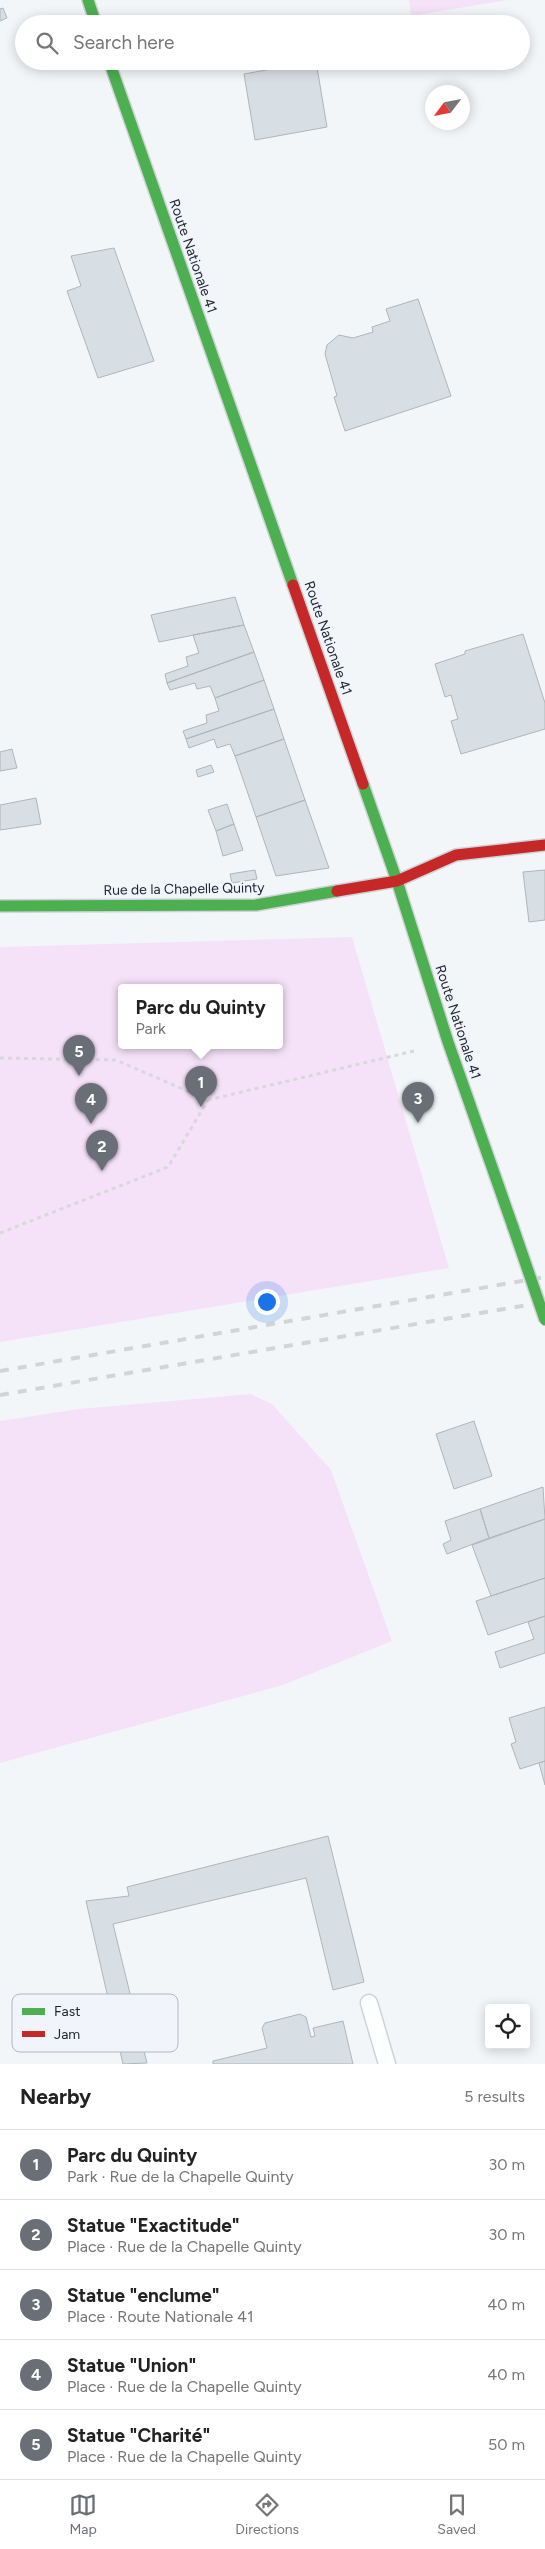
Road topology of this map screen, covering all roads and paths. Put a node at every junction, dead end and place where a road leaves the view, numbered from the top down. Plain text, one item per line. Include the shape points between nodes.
1 (88, 0) edge
2 (93, 15) edge
3 (112, 70) edge
4 (545, 845) edge
5 (397, 881) junction
6 (0, 906) edge
7 (398, 1055) dead end
8 (0, 1058) edge
9 (208, 1100) junction
10 (0, 1233) edge
11 (545, 1320) edge
12 (369, 2003) dead end
13 (386, 2064) edge

1 - 2 main road
3 - 5 main road, Route Nationale 41
4 - 5 main road, Rue de la Chapelle Quinty via 456,855
5 - 6 main road, Rue de la Chapelle Quinty via 256,905
5 - 11 main road, Route Nationale 41, bridge via 445,1034
7 - 9 path
8 - 9 path via 116,1060
9 - 10 path via 168,1166
12 - 13 lane

